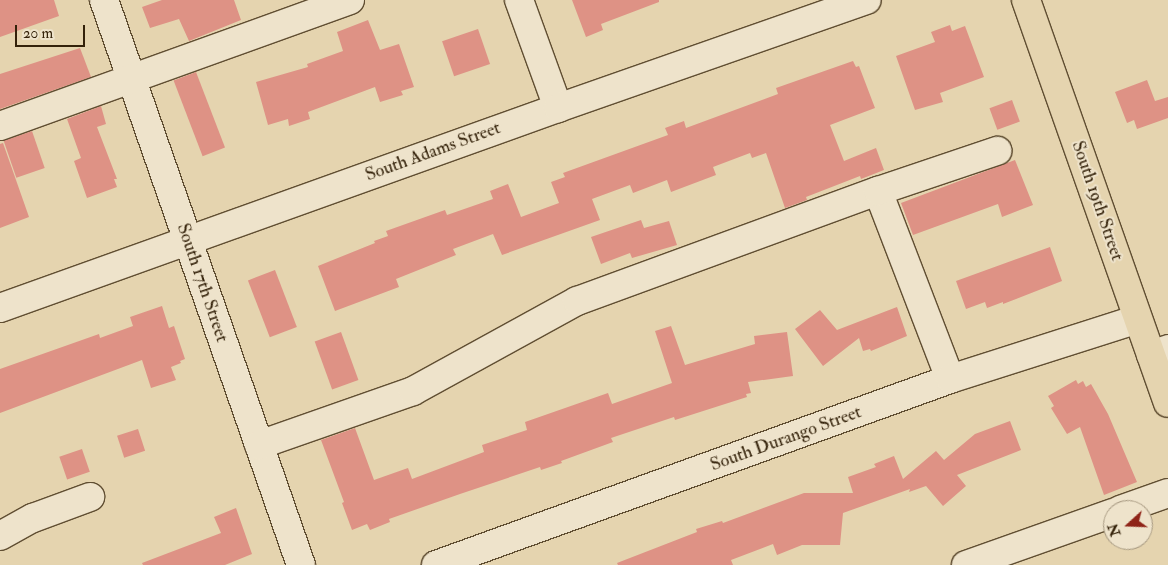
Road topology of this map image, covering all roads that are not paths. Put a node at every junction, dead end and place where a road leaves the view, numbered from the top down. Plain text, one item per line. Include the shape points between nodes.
1 (104, 0) edge
2 (350, 0) edge
3 (520, 0) edge
4 (867, 0) edge
5 (1026, 0) edge
6 (131, 78) junction
7 (558, 108) junction
8 (0, 126) edge
9 (997, 151) dead end
10 (878, 191) junction
11 (187, 241) junction
12 (0, 308) edge
13 (1138, 319) junction
14 (1160, 352) edge
15 (950, 379) junction
16 (1168, 403) edge
17 (259, 445) junction
18 (1168, 493) edge
19 (90, 497) dead end
20 (1148, 500) edge
21 (1103, 517) edge
22 (0, 536) edge
23 (300, 565) edge
24 (436, 565) edge
25 (966, 565) edge

1 - 6 street, South 17th Street
2 - 6 street
3 - 7 street
4 - 7 street, South Adams Street
5 - 13 main road, South 19th Street
6 - 8 street
6 - 11 street, South 17th Street
7 - 11 street, South Adams Street
9 - 10 street
10 - 15 street
10 - 17 street via 577,300 413,391
11 - 12 street, South Adams Street
11 - 17 street, South 17th Street
13 - 14 main road, South 19th Street
13 - 15 street, South Durango Street
14 - 16 main road, South 19th Street
15 - 24 street, South Durango Street
17 - 23 street, South 17th Street
18 - 20 street
19 - 22 street via 33,518
21 - 25 street

